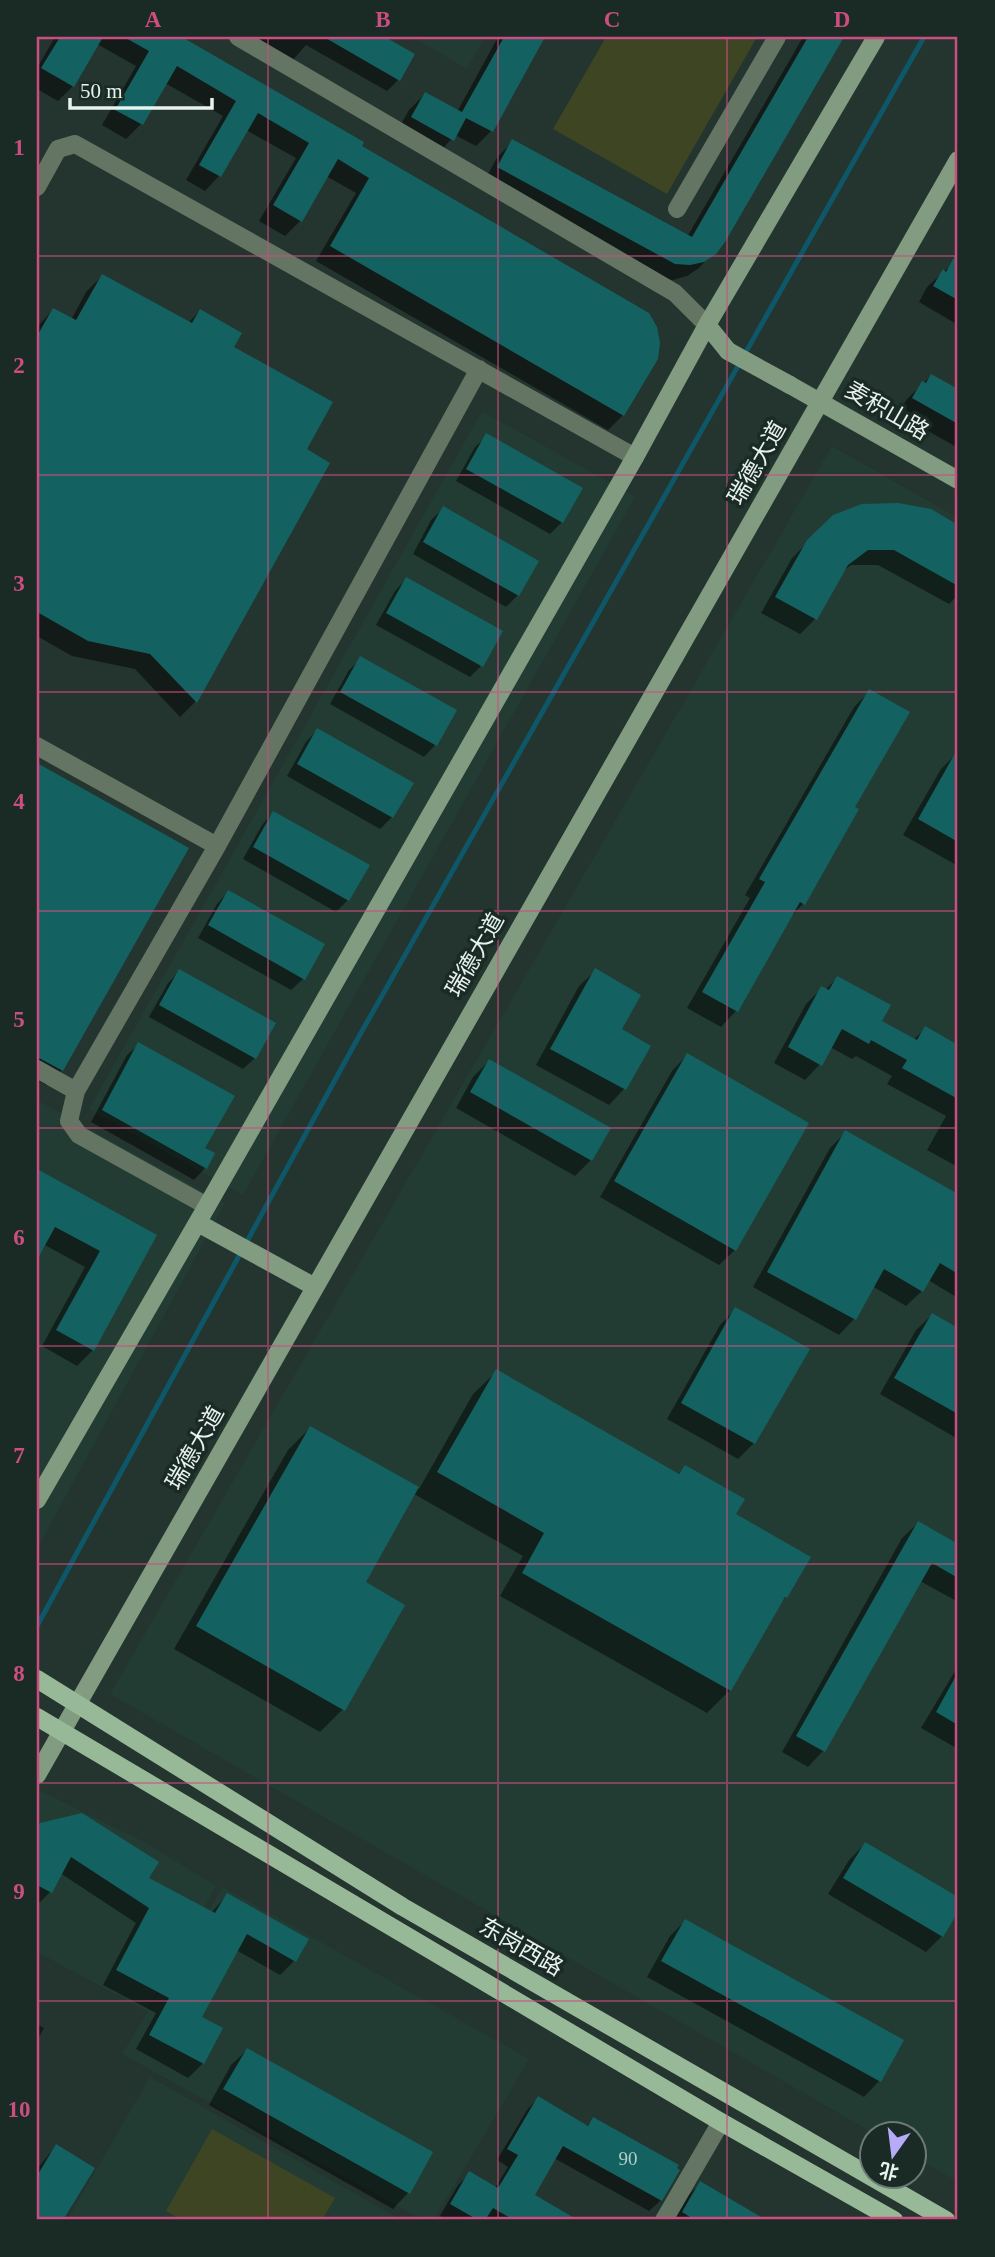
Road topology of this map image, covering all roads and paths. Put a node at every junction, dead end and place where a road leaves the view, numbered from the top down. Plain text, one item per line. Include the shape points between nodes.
1 (238, 37) edge
2 (777, 37) edge
3 (873, 38) edge
4 (958, 160) edge
5 (37, 187) edge
6 (677, 209) dead end
7 (707, 325) junction
8 (479, 369) junction
9 (820, 401) junction
10 (635, 457) junction
11 (958, 480) edge
12 (37, 746) edge
13 (217, 846) junction
14 (37, 1069) edge
15 (76, 1091) junction
16 (207, 1206) junction
17 (198, 1223) junction
18 (315, 1287) junction
19 (37, 1500) edge
20 (41, 1681) edge
21 (78, 1703) junction
22 (37, 1717) edge
23 (61, 1731) junction
24 (37, 1775) edge
25 (721, 2122) junction
26 (664, 2220) edge
27 (894, 2220) edge
28 (946, 2220) edge

1 - 7 street via 675,293
2 - 6 street
3 - 7 street
4 - 9 street, 瑞德大道
5 - 8 street via 58,149 75,144
7 - 9 street, 麦积山路, bridge via 728,351
7 - 10 street
8 - 10 street
8 - 13 street
9 - 11 street, 麦积山路
9 - 18 street, 瑞德大道
10 - 16 street
12 - 13 street
13 - 15 street
14 - 15 street
15 - 16 street via 69,1121 79,1135
16 - 17 street
17 - 18 street
17 - 19 street
18 - 21 street, 瑞德大道
20 - 21 main road, 东岗西路
21 - 23 street, 瑞德大道
21 - 28 main road, 东岗西路 via 403,1907
22 - 23 main road
23 - 24 street, 瑞德大道
23 - 25 main road
25 - 26 street
25 - 27 main road

